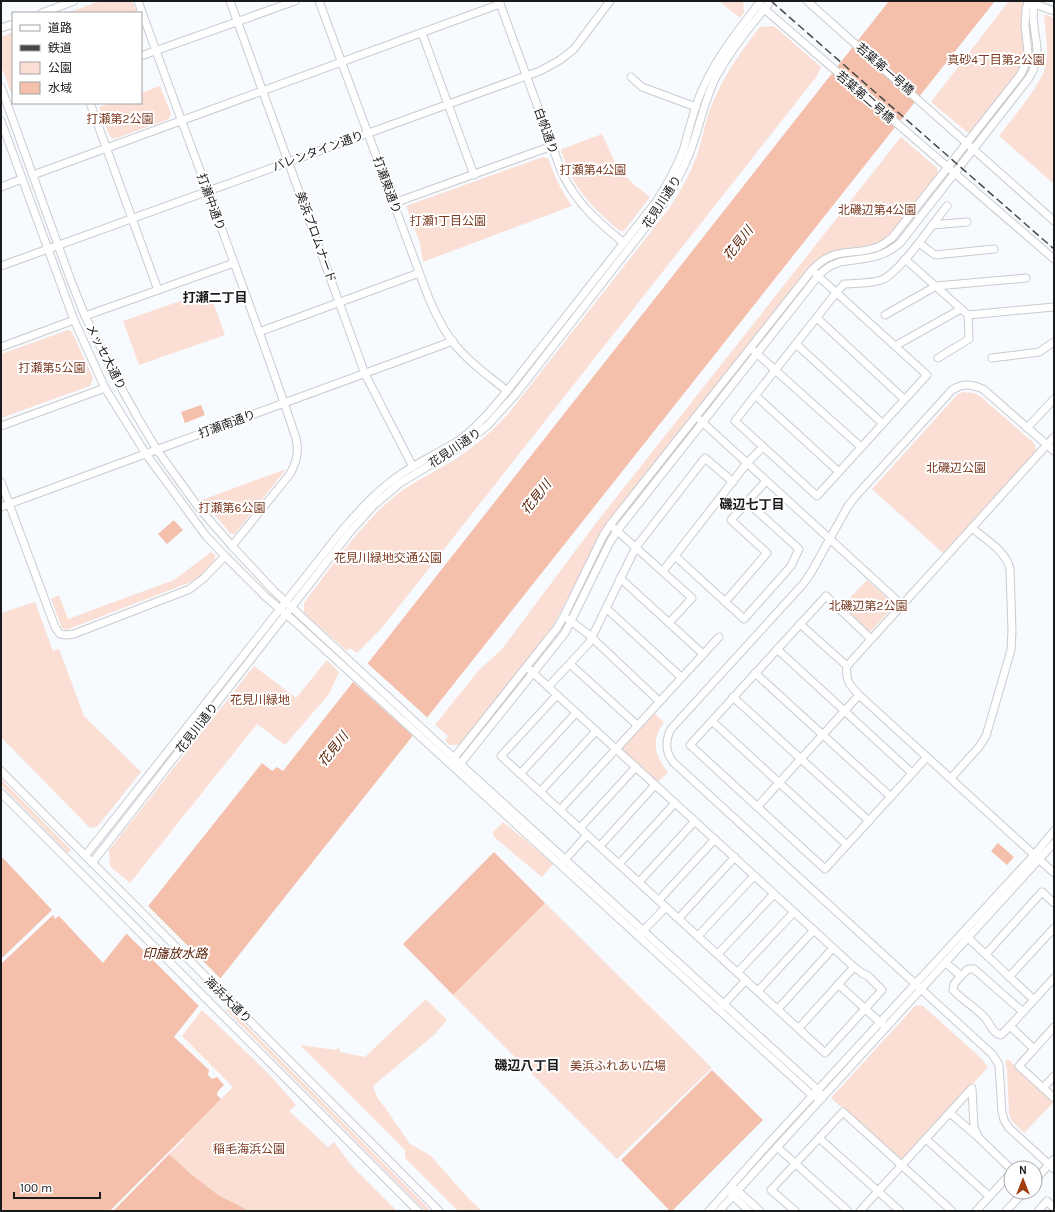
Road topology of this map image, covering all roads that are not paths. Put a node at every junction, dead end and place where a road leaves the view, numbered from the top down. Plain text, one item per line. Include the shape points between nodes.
1 (74, 1) edge
2 (138, 1) edge
3 (230, 1) edge
4 (295, 1) edge
5 (319, 1) edge
6 (610, 1) edge
7 (771, 1) edge
8 (807, 1) edge
9 (1032, 2) edge
10 (499, 3) edge
11 (760, 4) edge
12 (1054, 11) edge
13 (45, 12) edge
14 (142, 12) edge
15 (142, 12) edge
16 (238, 21) junction
17 (12, 24) edge
18 (1, 28) edge
19 (422, 33) junction
20 (156, 51) junction
21 (142, 56) edge
22 (342, 62) junction
23 (526, 75) junction
24 (631, 77) dead end
25 (1, 87) edge
26 (263, 92) junction
27 (11, 104) edge
28 (90, 104) edge
29 (447, 104) junction
30 (696, 107) junction
31 (1, 121) edge
32 (181, 121) junction
33 (368, 133) junction
34 (967, 144) junction
35 (552, 146) junction
36 (106, 149) junction
37 (973, 149) junction
38 (288, 162) junction
39 (948, 168) junction
40 (954, 174) junction
41 (33, 175) junction
42 (474, 175) junction
43 (22, 179) junction
44 (1, 187) edge
45 (208, 191) junction
46 (394, 203) junction
47 (947, 206) dead end
48 (132, 218) junction
49 (1054, 221) edge
50 (967, 222) dead end
51 (932, 225) junction
52 (624, 243) junction
53 (919, 243) junction
54 (58, 245) junction
55 (48, 249) junction
56 (994, 250) dead end
57 (905, 259) junction
58 (1054, 259) edge
59 (234, 263) junction
60 (1, 266) edge
61 (812, 270) junction
62 (419, 273) junction
63 (818, 276) junction
64 (1026, 278) dead end
65 (936, 286) junction
66 (158, 290) junction
67 (836, 293) junction
68 (340, 302) junction
69 (1054, 306) edge
70 (961, 309) junction
71 (885, 315) dead end
72 (968, 315) junction
73 (85, 316) junction
74 (817, 318) junction
75 (74, 320) junction
76 (259, 332) junction
77 (453, 341) junction
78 (1054, 342) edge
79 (796, 344) junction
80 (895, 346) junction
81 (1, 347) edge
82 (750, 348) junction
83 (757, 354) junction
84 (938, 358) dead end
85 (992, 358) dead end
86 (776, 370) junction
87 (365, 374) junction
88 (105, 388) junction
89 (507, 391) junction
90 (755, 395) junction
91 (904, 399) junction
92 (1054, 399) edge
93 (284, 403) junction
94 (696, 416) junction
95 (703, 422) junction
96 (883, 424) junction
97 (1, 426) edge
98 (1027, 428) junction
99 (1054, 437) edge
100 (1047, 445) junction
101 (763, 447) junction
102 (861, 447) junction
103 (157, 450) junction
104 (1054, 451) edge
105 (146, 454) junction
106 (747, 463) junction
107 (413, 467) junction
108 (839, 472) junction
109 (766, 481) junction
110 (1, 482) edge
111 (733, 482) junction
112 (748, 502) junction
113 (9, 503) junction
114 (1, 507) edge
115 (610, 525) junction
116 (972, 528) junction
117 (617, 531) junction
118 (829, 538) junction
119 (232, 546) junction
120 (636, 547) junction
121 (225, 556) junction
122 (675, 556) junction
123 (663, 572) junction
124 (620, 578) junction
125 (725, 602) junction
126 (289, 604) junction
127 (902, 605) junction
128 (606, 608) junction
129 (283, 611) junction
130 (564, 616) junction
131 (572, 621) junction
132 (669, 622) junction
133 (800, 624) junction
134 (719, 637) dead end
135 (592, 638) junction
136 (871, 639) junction
137 (777, 649) junction
138 (703, 654) junction
139 (570, 664) junction
140 (847, 666) junction
141 (526, 667) junction
142 (350, 668) junction
143 (533, 673) junction
144 (755, 673) junction
145 (681, 677) junction
146 (548, 687) junction
147 (556, 694) junction
148 (859, 696) junction
149 (733, 697) junction
150 (659, 701) junction
151 (845, 711) junction
152 (576, 713) junction
153 (712, 721) junction
154 (637, 725) junction
155 (596, 731) junction
156 (823, 735) junction
157 (429, 739) junction
158 (616, 749) junction
159 (927, 757) junction
160 (454, 758) junction
161 (801, 759) junction
162 (460, 764) junction
163 (453, 766) junction
164 (636, 767) junction
165 (1, 771) edge
166 (912, 773) junction
167 (520, 774) junction
168 (951, 778) junction
169 (780, 783) junction
170 (656, 785) junction
171 (540, 792) junction
172 (1, 793) edge
173 (891, 797) junction
174 (675, 803) junction
175 (758, 807) junction
176 (560, 810) junction
177 (695, 821) junction
178 (869, 821) junction
179 (580, 828) junction
180 (1054, 831) edge
181 (587, 835) junction
182 (715, 840) junction
183 (1054, 843) edge
184 (847, 845) junction
185 (600, 846) junction
186 (1034, 854) junction
187 (85, 856) junction
188 (734, 858) junction
189 (1040, 860) junction
190 (563, 862) junction
191 (92, 863) junction
192 (619, 864) junction
193 (1054, 873) edge
194 (754, 876) junction
195 (639, 882) junction
196 (774, 894) junction
197 (659, 900) junction
198 (1054, 903) edge
199 (666, 907) junction
200 (794, 912) junction
201 (679, 918) junction
202 (1054, 928) edge
203 (814, 930) junction
204 (962, 933) junction
205 (641, 934) junction
206 (698, 936) junction
207 (968, 938) junction
208 (833, 948) junction
209 (718, 954) junction
210 (986, 954) junction
211 (946, 963) junction
212 (854, 967) junction
213 (738, 972) junction
214 (961, 976) junction
215 (1009, 977) junction
216 (1054, 978) edge
217 (746, 980) junction
218 (838, 984) junction
219 (915, 984) junction
220 (921, 990) junction
221 (758, 991) junction
222 (1034, 1000) junction
223 (721, 1007) junction
224 (778, 1009) junction
225 (865, 1009) junction
226 (1023, 1012) junction
227 (880, 1022) junction
228 (1010, 1026) junction
229 (1054, 1027) edge
230 (798, 1028) junction
231 (886, 1028) junction
232 (1034, 1049) junction
233 (1054, 1076) edge
234 (1043, 1088) junction
235 (815, 1093) junction
236 (822, 1098) junction
237 (1054, 1098) edge
238 (950, 1113) junction
239 (978, 1137) junction
240 (819, 1138) junction
241 (926, 1139) junction
242 (777, 1147) junction
243 (1003, 1161) edge
244 (795, 1164) junction
245 (1052, 1164) edge
246 (902, 1166) junction
247 (1043, 1172) edge
248 (1003, 1181) edge
249 (730, 1188) junction
250 (878, 1191) junction
251 (735, 1193) junction
252 (989, 1196) junction
253 (1016, 1200) edge
254 (1054, 1208) edge
255 (418, 1211) edge
256 (439, 1211) edge
257 (709, 1211) edge
258 (719, 1211) edge
259 (749, 1211) edge
260 (760, 1211) edge
261 (795, 1211) edge
262 (848, 1211) edge
263 (860, 1211) edge
264 (900, 1211) edge
265 (952, 1211) edge
266 (976, 1211) edge
267 (1006, 1211) edge
268 (1038, 1211) edge

1 - 13 street
2 - 14 street, 打瀬中通り
3 - 16 street, 美浜プロムナード
4 - 16 street
5 - 22 street, 打瀬東通り
6 - 23 street, バレンタイン通り via 574,49 551,66
7 - 11 street, 花見川通り
8 - 34 street, 若葉第一号橋
9 - 12 street
9 - 34 street via 1026,10 1028,61
9 - 37 street via 1037,52 1033,71
10 - 19 street
10 - 23 street, 白帆通り
11 - 30 street, 花見川通り via 722,52
11 - 39 street, 若葉第二号橋
11 - 126 street, 花見川通り via 717,74 702,110 691,151 677,182 662,206 520,389 477,435 400,483 374,505
15 - 20 street, 打瀬中通り
16 - 20 street
16 - 26 street, 美浜プロムナード
17 - 18 street
19 - 22 street
19 - 29 street
20 - 21 street
20 - 32 street, 打瀬中通り
22 - 26 street
22 - 33 street, 打瀬東通り
23 - 29 street, バレンタイン通り
23 - 35 street, 白帆通り
24 - 30 street via 642,87
25 - 27 street, メッセ大通り
26 - 32 street
26 - 38 street, 美浜プロムナード
27 - 41 street, メッセ大通り
28 - 36 street
29 - 33 street, バレンタイン通り
29 - 42 street
30 - 52 street, 花見川通り via 671,178
31 - 43 street, メッセ大通り
32 - 36 street
32 - 45 street, 打瀬中通り
33 - 38 street, バレンタイン通り
33 - 46 street, 打瀬東通り
34 - 37 street, 若葉第一号橋
34 - 39 street
35 - 42 street
35 - 52 street, 白帆通り via 562,174 576,198 599,223
36 - 41 street
36 - 48 street
37 - 40 street
37 - 49 street, 若葉第一号橋
38 - 45 street, バレンタイン通り
38 - 68 street, 美浜プロムナード
39 - 40 street, 若葉第二号橋
39 - 61 street via 892,238 871,249 836,253
40 - 58 street, 若葉第二号橋
40 - 63 street via 900,243 890,251 872,258 828,266
41 - 54 street, メッセ大通り
42 - 46 street
43 - 44 street
43 - 55 street, メッセ大通り
45 - 48 street, バレンタイン通り
45 - 59 street, 打瀬中通り
46 - 62 street, 打瀬東通り
47 - 51 street
48 - 54 street, バレンタイン通り
48 - 66 street
50 - 51 street
51 - 53 street
52 - 89 street, 花見川通り
53 - 56 street via 935,255
53 - 57 street
54 - 55 street, バレンタイン通り
54 - 73 street, メッセ大通り
55 - 60 street, バレンタイン通り
55 - 75 street, メッセ大通り
57 - 65 street
57 - 67 street via 887,278 875,282 844,284
59 - 66 street
59 - 76 street, 打瀬中通り
61 - 63 street
61 - 82 street
62 - 68 street
62 - 77 street, 打瀬東通り
63 - 67 street
63 - 83 street
64 - 65 street
65 - 70 street
65 - 71 street
66 - 73 street
67 - 74 street
67 - 80 street
68 - 76 street
68 - 87 street, 美浜プロムナード
69 - 72 street
70 - 72 street
70 - 80 street
72 - 84 street via 969,339
73 - 103 street, メッセ大通り via 118,382
74 - 79 street
74 - 91 street
75 - 81 street
75 - 88 street, メッセ大通り
76 - 93 street, 打瀬中通り
77 - 87 street, 打瀬南通り
77 - 89 street, 打瀬東通り via 478,367
78 - 85 street via 1039,352
79 - 86 street
79 - 96 street
80 - 91 street via 927,375
82 - 83 street
82 - 94 street
83 - 86 street
83 - 95 street
86 - 90 street
86 - 102 street
87 - 93 street, 打瀬南通り
87 - 107 street, 美浜プロムナード
88 - 97 street
88 - 105 street, メッセ大通り
89 - 107 street, 花見川通り via 473,429
90 - 101 street via 735,421
90 - 108 street
91 - 96 street
92 - 98 street
93 - 103 street, 打瀬南通り
93 - 119 street, 打瀬中通り via 298,446 295,464 290,474
94 - 95 street
94 - 115 street
95 - 106 street
95 - 117 street
96 - 102 street
98 - 100 street
98 - 118 street via 983,389 973,385 958,386 855,497
99 - 100 street
100 - 104 street
100 - 116 street
101 - 106 street
101 - 108 street via 816,496
102 - 108 street
103 - 105 street, 打瀬南通り
103 - 119 street, メッセ大通り via 199,508
105 - 113 street, 打瀬南通り
105 - 121 street, メッセ大通り via 188,512
106 - 109 street
106 - 111 street
107 - 126 street, 花見川通り via 395,478 368,501 344,528
109 - 112 street
109 - 118 street
110 - 113 street
111 - 120 street via 705,458
111 - 122 street
112 - 125 street via 731,520 768,553
112 - 125 street via 799,549 791,566 744,619
113 - 114 street, 打瀬南通り
113 - 121 street via 55,627 60,634 74,634 190,589
115 - 117 street
115 - 130 street
116 - 127 street
116 - 168 street via 1004,556 1009,564 1011,645 986,736 979,748
117 - 120 street
117 - 131 street
118 - 127 street
118 - 219 street via 804,584 671,729 667,737 667,751 673,762
119 - 126 street, メッセ大通り
120 - 123 street
120 - 124 street
121 - 129 street, メッセ大通り
122 - 123 street
122 - 125 street
123 - 132 street via 692,598
124 - 128 street
124 - 132 street
126 - 129 street, 花見川通り
126 - 142 street, メッセ大通り
127 - 136 street
128 - 135 street
128 - 145 street
129 - 142 street, メッセ大通り
129 - 187 street, 花見川通り
129 - 191 street, 花見川通り
130 - 131 street
130 - 141 street
131 - 135 street
131 - 143 street
132 - 138 street
133 - 136 street via 826,596
133 - 137 street
133 - 140 street
134 - 138 street
135 - 139 street
135 - 150 street
136 - 140 street
137 - 144 street
137 - 151 street
138 - 145 street
139 - 146 street
139 - 154 street
140 - 148 street via 850,687
141 - 143 street
141 - 160 street
142 - 157 street
143 - 146 street
143 - 162 street
144 - 149 street
144 - 156 street
145 - 150 street
146 - 147 street
147 - 152 street
147 - 167 street via 501,756
148 - 151 street
148 - 159 street
149 - 153 street
149 - 161 street
150 - 154 street
151 - 156 street
151 - 166 street
152 - 155 street
152 - 167 street
153 - 169 street
153 - 175 street via 690,745
154 - 158 street
155 - 158 street
155 - 171 street
156 - 161 street
156 - 173 street
157 - 160 street
157 - 163 street
158 - 164 street
158 - 176 street
159 - 166 street
159 - 168 street
160 - 162 street
160 - 163 street
161 - 169 street
161 - 178 street
162 - 163 street
162 - 190 street
163 - 190 street
164 - 170 street
164 - 179 street
165 - 187 street, 海浜大通り
166 - 173 street
167 - 171 street
168 - 186 street
169 - 175 street
169 - 184 street
170 - 174 street
170 - 185 street
171 - 176 street
172 - 255 street, 海浜大通り
173 - 178 street
174 - 177 street
174 - 192 street
175 - 184 street via 825,869
176 - 179 street
177 - 182 street
177 - 195 street
178 - 184 street
179 - 181 street
180 - 186 street
181 - 185 street
181 - 190 street
182 - 188 street
182 - 197 street
183 - 189 street
185 - 192 street
186 - 189 street
186 - 204 street
187 - 191 street, 海浜大通り
188 - 194 street
188 - 201 street
189 - 193 street
189 - 207 street
190 - 205 street
191 - 256 street, 海浜大通り
192 - 195 street
194 - 196 street
194 - 206 street
195 - 197 street
196 - 200 street
196 - 209 street
197 - 199 street
198 - 210 street via 1042,892
199 - 201 street
199 - 205 street
200 - 203 street
200 - 213 street
201 - 206 street
202 - 215 street
203 - 208 street
203 - 221 street
204 - 207 street
204 - 219 street
205 - 223 street
206 - 209 street
207 - 210 street
207 - 211 street
208 - 212 street
208 - 224 street
209 - 213 street
210 - 215 street
211 - 214 street
211 - 220 street
212 - 218 street
212 - 225 street via 882,990
213 - 217 street
214 - 226 street via 968,969 974,969
214 - 228 street via 953,987 955,992 987,1020 998,1034 1003,1034
215 - 222 street
216 - 222 street
217 - 221 street
217 - 223 street
218 - 225 street
218 - 230 street
219 - 220 street
219 - 227 street
220 - 231 street
220 - 245 street via 997,1060 1004,1120 1009,1128
221 - 224 street
222 - 226 street
223 - 235 street
224 - 230 street
225 - 227 street
225 - 230 street via 825,1053
226 - 228 street
227 - 231 street
227 - 235 street
228 - 232 street
229 - 232 street
231 - 236 street
232 - 234 street via 1019,1066
233 - 234 street
234 - 237 street
235 - 236 street
235 - 249 street
236 - 242 street
238 - 239 street
238 - 239 street via 972,1088 974,1127
238 - 241 street
239 - 243 street
240 - 244 street
240 - 246 street via 843,1112
240 - 250 street
241 - 246 street
241 - 252 street
242 - 244 street
242 - 251 street
244 - 261 street via 771,1190
244 - 262 street
245 - 247 street
246 - 250 street
246 - 265 street
248 - 252 street
249 - 251 street
249 - 257 street
250 - 263 street
250 - 264 street
251 - 258 street
251 - 259 street
251 - 260 street
252 - 266 street
253 - 267 street
254 - 268 street via 1047,1201

